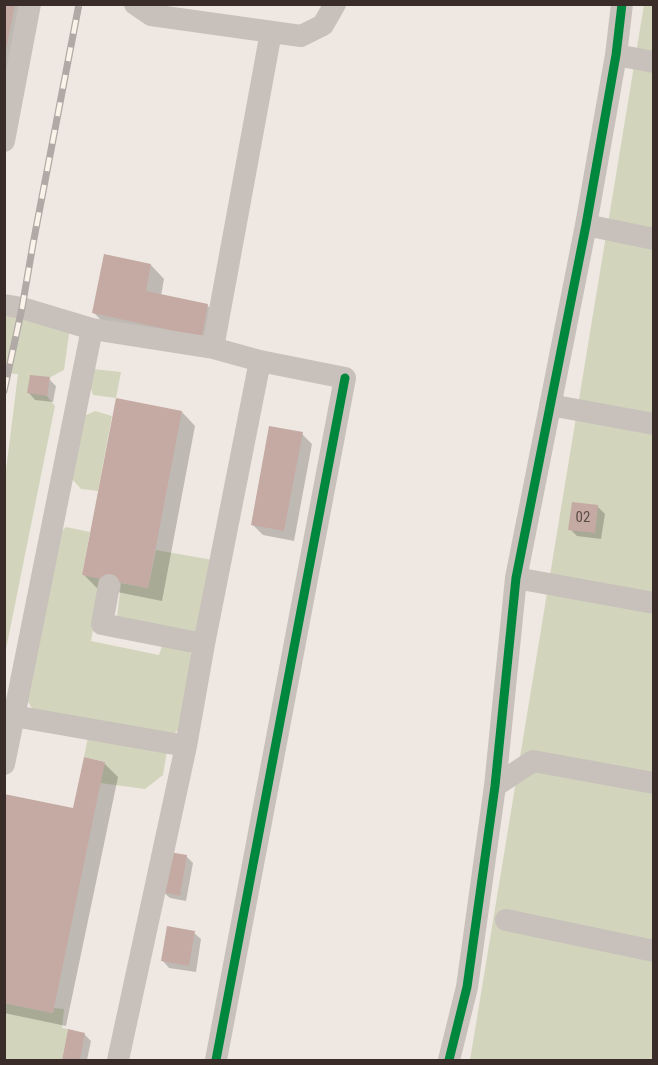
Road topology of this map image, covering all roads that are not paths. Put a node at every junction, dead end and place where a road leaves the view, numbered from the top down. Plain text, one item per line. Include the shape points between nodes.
1 (30, 4) edge
2 (135, 4) edge
3 (335, 4) edge
4 (622, 4) edge
5 (270, 32) junction
6 (616, 55) junction
7 (654, 62) edge
8 (4, 141) edge
9 (586, 225) junction
10 (654, 239) edge
11 (4, 305) edge
12 (92, 329) junction
13 (213, 348) junction
14 (260, 361) junction
15 (550, 405) junction
16 (654, 424) edge
17 (516, 578) junction
18 (109, 585) dead end
19 (654, 603) edge
20 (204, 644) junction
21 (14, 717) junction
22 (186, 746) junction
23 (4, 764) edge
24 (654, 783) edge
25 (495, 786) junction
26 (506, 920) dead end
27 (654, 951) edge
28 (118, 1060) edge
29 (216, 1060) edge
30 (449, 1060) edge

1 - 8 street
2 - 5 street via 151,15
3 - 5 street via 323,25 301,36
4 - 6 street
5 - 13 street
6 - 7 street
6 - 9 street
9 - 10 street
9 - 15 street
11 - 12 street
12 - 13 street
12 - 21 street
13 - 14 street
14 - 20 street
14 - 29 street via 345,378
15 - 16 street
15 - 17 street
17 - 19 street
17 - 25 street
18 - 20 street via 102,624
20 - 22 street
21 - 22 street
21 - 23 street
22 - 28 street
24 - 25 street via 533,761
25 - 30 street via 467,987
26 - 27 street

